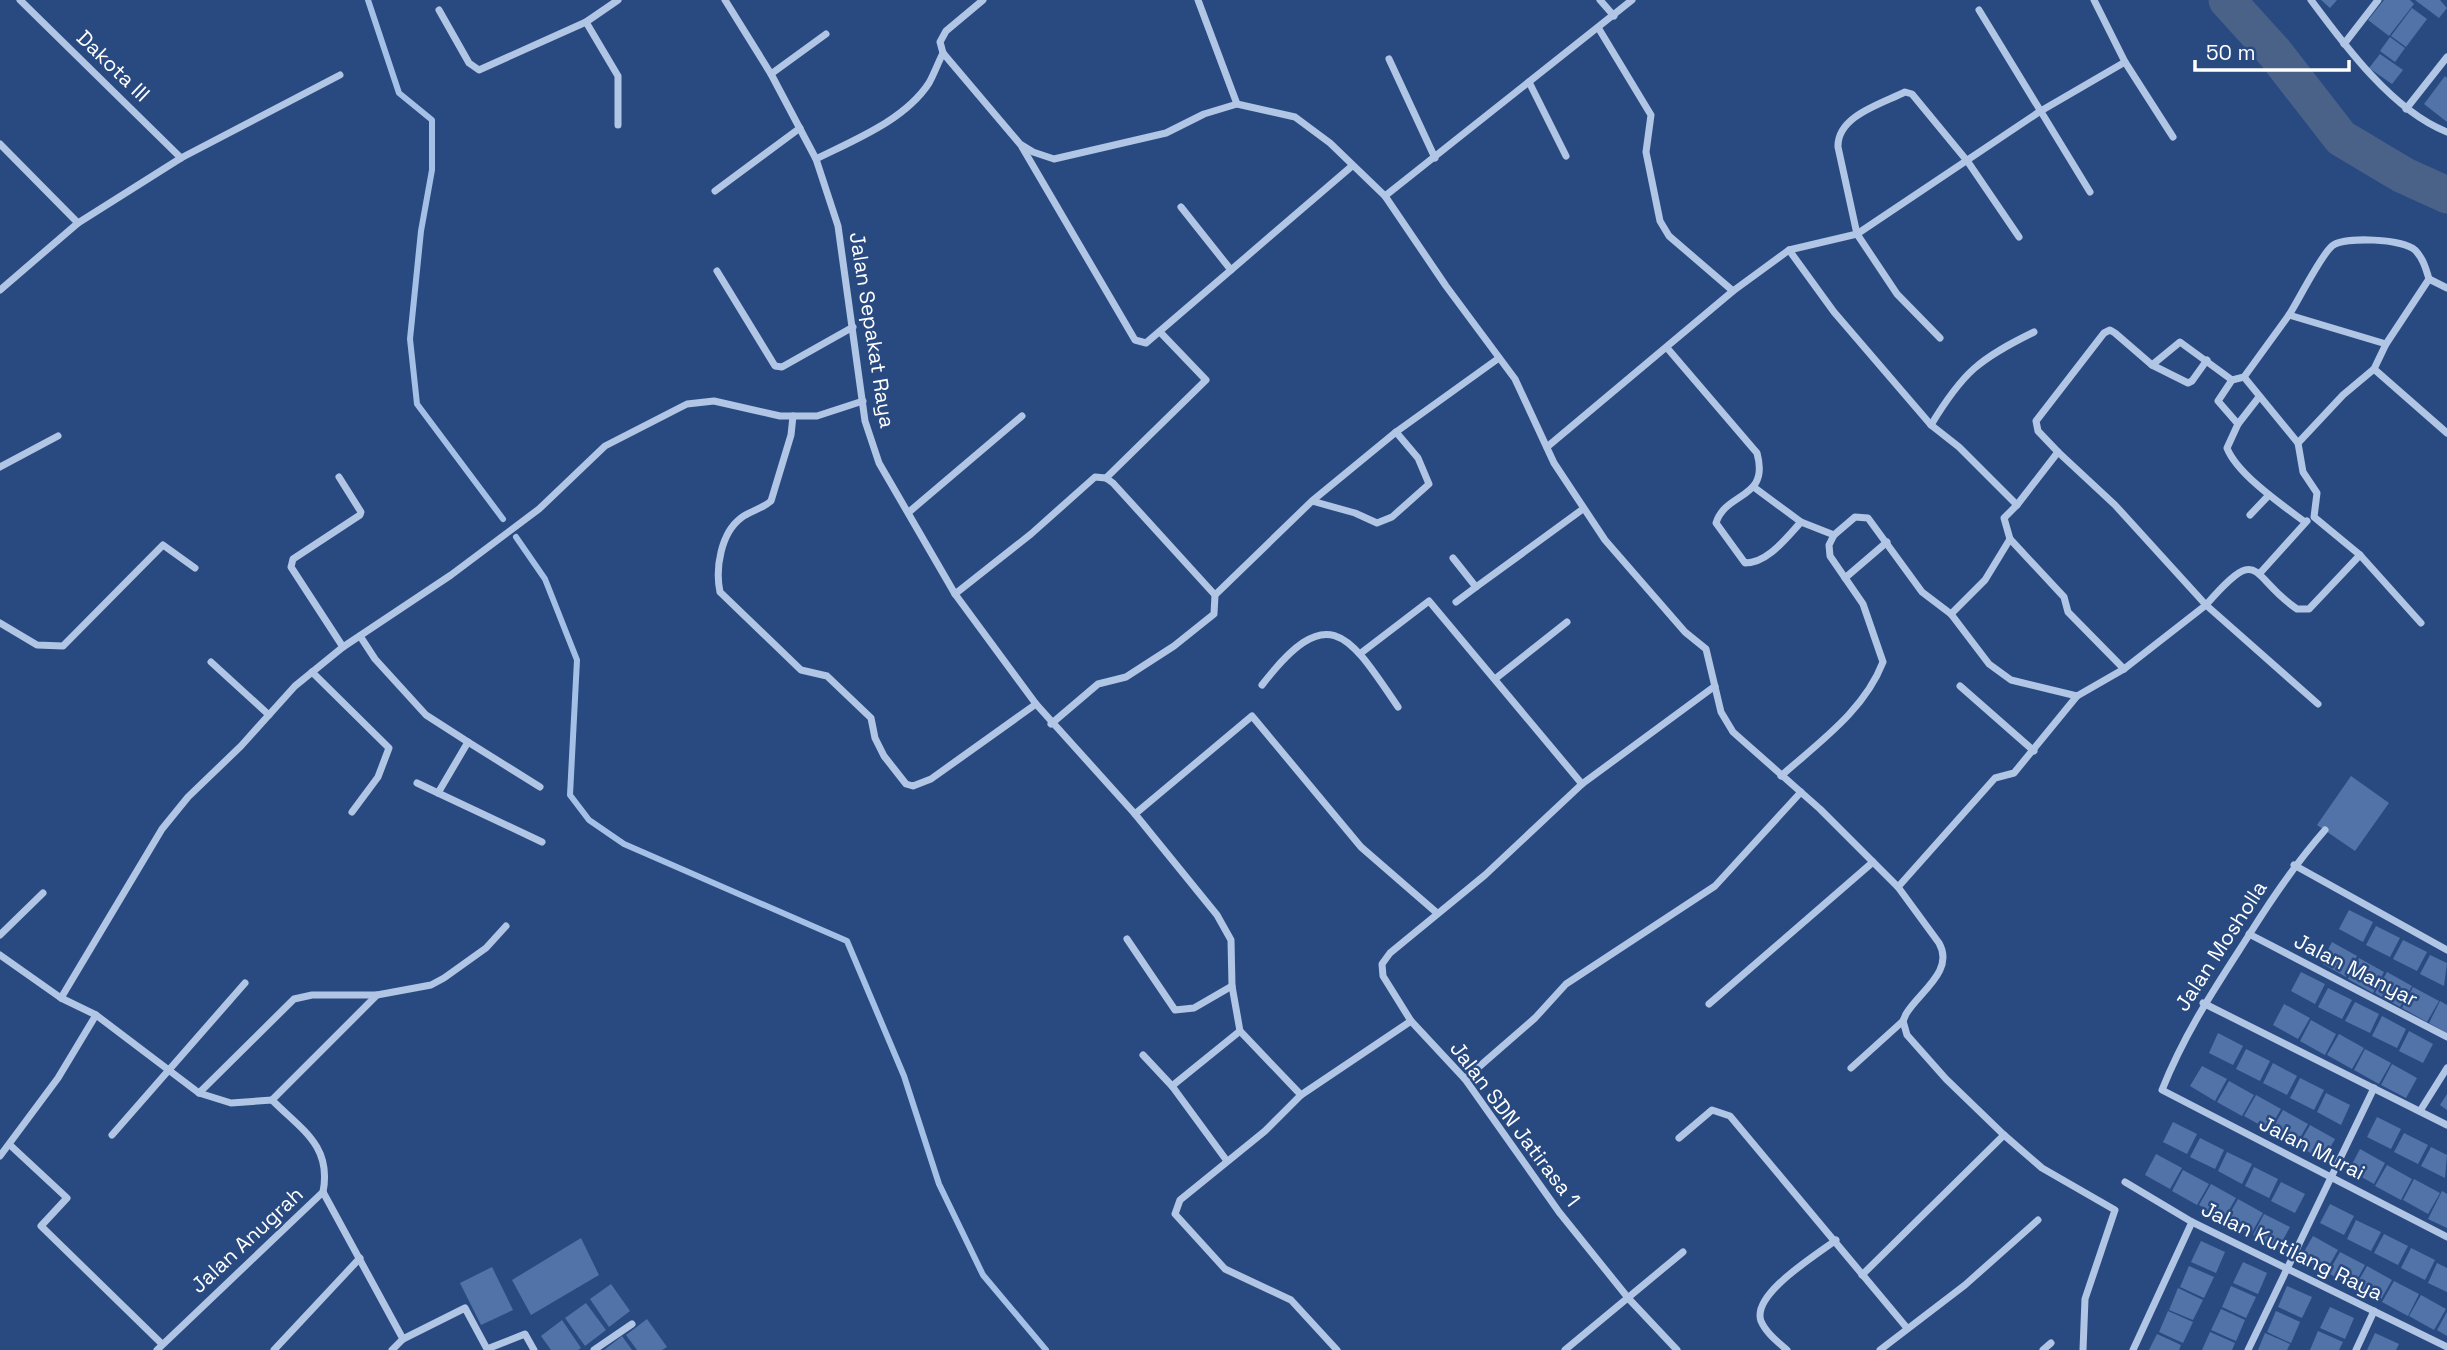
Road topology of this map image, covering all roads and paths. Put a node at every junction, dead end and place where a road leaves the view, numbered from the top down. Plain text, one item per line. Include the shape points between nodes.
1 (20, 0) edge
2 (618, 0) edge
3 (724, 0) edge
4 (983, 0) edge
5 (1198, 0) edge
6 (1600, 0) edge
7 (1632, 0) edge
8 (2094, 0) edge
9 (2311, 0) edge
10 (2378, 0) edge
11 (439, 10) dead end
12 (1979, 10) dead end
13 (1614, 16) junction
14 (586, 22) junction
15 (1599, 29) junction
16 (826, 34) dead end
17 (2344, 44) junction
18 (943, 53) junction
19 (2447, 57) edge
20 (1388, 60) dead end
21 (2125, 62) junction
22 (771, 74) junction
23 (340, 75) dead end
24 (1529, 82) junction
25 (1237, 104) junction
26 (2406, 108) junction
27 (2039, 112) junction
28 (618, 125) dead end
29 (800, 128) junction
30 (2447, 132) edge
31 (2173, 136) dead end
32 (0, 144) edge
33 (1020, 144) junction
34 (1566, 156) dead end
35 (181, 158) junction
36 (1435, 158) junction
37 (816, 159) junction
38 (1968, 162) junction
39 (1352, 166) junction
40 (715, 191) dead end
41 (2090, 192) dead end
42 (1385, 196) junction
43 (1181, 208) dead end
44 (78, 223) junction
45 (1857, 234) junction
46 (2018, 237) dead end
47 (1789, 250) junction
48 (1231, 270) junction
49 (718, 271) dead end
50 (2429, 279) junction
51 (2447, 288) edge
52 (0, 290) edge
53 (1733, 291) junction
54 (2289, 316) junction
55 (853, 327) junction
56 (1160, 332) junction
57 (2034, 332) dead end
58 (1940, 338) dead end
59 (2386, 344) junction
60 (1668, 349) junction
61 (1499, 358) junction
62 (2207, 360) junction
63 (2152, 365) junction
64 (2374, 369) junction
65 (2244, 377) junction
66 (2232, 380) junction
67 (2259, 397) junction
68 (863, 401) junction
69 (793, 416) junction
70 (1022, 416) dead end
71 (2238, 424) junction
72 (1931, 425) junction
73 (1396, 432) junction
74 (2447, 433) edge
75 (58, 436) dead end
76 (2298, 443) junction
77 (1547, 447) junction
78 (2058, 452) junction
79 (0, 467) edge
80 (339, 477) dead end
81 (1106, 478) junction
82 (1755, 488) junction
83 (2269, 495) junction
84 (1312, 501) junction
85 (2017, 505) junction
86 (1583, 509) junction
87 (909, 512) junction
88 (2250, 515) dead end
89 (2314, 517) junction
90 (1801, 522) junction
91 (2305, 522) junction
92 (1834, 535) junction
93 (2010, 539) junction
94 (1887, 542) junction
95 (2360, 555) junction
96 (1453, 558) dead end
97 (195, 568) dead end
98 (2261, 572) junction
99 (1845, 578) junction
100 (1476, 587) junction
101 (956, 594) junction
102 (1215, 595) junction
103 (1456, 602) dead end
104 (2206, 605) junction
105 (1951, 614) junction
106 (1567, 622) dead end
107 (0, 623) edge
108 (2421, 623) dead end
109 (360, 636) junction
110 (343, 647) junction
111 (1361, 653) junction
112 (211, 662) dead end
113 (2124, 669) junction
114 (312, 672) junction
115 (1495, 679) junction
116 (1262, 685) dead end
117 (1960, 686) dead end
118 (1715, 687) junction
119 (2077, 696) junction
120 (1036, 704) junction
121 (2318, 704) dead end
122 (1398, 707) dead end
123 (269, 715) junction
124 (1051, 724) junction
125 (468, 742) junction
126 (2034, 751) junction
127 (1781, 776) junction
128 (417, 783) dead end
129 (1582, 784) junction
130 (540, 787) dead end
131 (1801, 792) junction
132 (438, 793) junction
133 (352, 812) dead end
134 (1135, 814) junction
135 (2325, 830) dead end
136 (542, 842) dead end
137 (1873, 862) junction
138 (2294, 865) junction
139 (1898, 887) junction
140 (43, 894) dead end
141 (1437, 913) junction
142 (506, 926) dead end
143 (2249, 934) junction
144 (0, 935) edge
145 (1127, 939) dead end
146 (2447, 950) edge
147 (0, 956) edge
148 (245, 983) dead end
149 (1232, 986) junction
150 (377, 995) junction
151 (61, 998) junction
152 (2203, 1003) junction
153 (1709, 1004) dead end
154 (96, 1015) junction
155 (1412, 1021) junction
156 (1903, 1021) junction
157 (1240, 1031) junction
158 (2447, 1037) edge
159 (1143, 1055) dead end
160 (1851, 1068) dead end
161 (2447, 1068) edge
162 (168, 1071) junction
163 (1465, 1079) junction
164 (1172, 1086) junction
165 (2374, 1088) junction
166 (2162, 1090) joint
167 (199, 1093) junction
168 (1301, 1095) junction
169 (272, 1100) junction
170 (2420, 1111) junction
171 (2447, 1125) edge
172 (113, 1135) dead end
173 (2004, 1135) junction
174 (1679, 1138) dead end
175 (10, 1145) junction
176 (0, 1156) edge
177 (1227, 1161) junction
178 (2331, 1177) junction
179 (2125, 1182) dead end
180 (323, 1192) junction
181 (2038, 1220) dead end
182 (2192, 1222) junction
183 (2447, 1237) edge
184 (1836, 1240) junction
185 (1683, 1252) dead end
186 (360, 1258) junction
187 (2287, 1269) junction
188 (1862, 1275) junction
189 (1629, 1299) junction
190 (2374, 1311) junction
191 (632, 1324) dead end
192 (1907, 1328) junction
193 (403, 1339) junction
194 (2051, 1343) dead end
195 (159, 1347) edge
196 (2447, 1347) edge
197 (1882, 1349) edge
198 (274, 1350) edge
199 (392, 1350) edge
200 (534, 1350) edge
201 (594, 1350) edge
202 (1337, 1350) edge
203 (1565, 1350) edge
204 (1677, 1350) edge
205 (1787, 1350) edge
206 (2043, 1350) edge
207 (2083, 1350) edge
208 (2133, 1350) edge
209 (2248, 1350) edge
210 (2356, 1350) edge

1 - 35 street, Dakota III
2 - 14 street
3 - 22 street, Jalan Sepakat Raya
4 - 18 street via 946,31 940,42
5 - 25 street
6 - 13 street
7 - 13 street
8 - 21 street
9 - 17 street
10 - 17 street
11 - 14 street via 469,63 479,70
12 - 27 street
13 - 15 street
14 - 28 street via 618,76
15 - 24 street
15 - 53 street via 1651,115 1646,152 1660,221 1669,236
16 - 22 street
17 - 26 street
18 - 33 street
18 - 37 street via 928,84 904,108
19 - 26 street
20 - 36 street
21 - 27 street
21 - 31 street
22 - 29 street, Jalan Sepakat Raya
23 - 35 street
24 - 34 street
24 - 36 street
25 - 33 street via 1166,133 1054,159
25 - 39 street via 1295,117
26 - 30 street
27 - 38 street
27 - 41 street
29 - 37 street, Jalan Sepakat Raya
29 - 40 street
32 - 44 street
33 - 56 street via 1136,341 1146,343
35 - 44 street
36 - 42 street
37 - 55 street, Jalan Sepakat Raya via 838,226
38 - 45 street
38 - 45 street via 1918,99 1905,92 1845,123 1838,134 1838,147
38 - 46 street
39 - 42 street
39 - 48 street
42 - 61 street
43 - 48 street
44 - 52 street
45 - 47 street
45 - 58 street via 1897,294
47 - 53 street
47 - 72 street via 1834,312
48 - 56 street
49 - 55 street via 775,366 782,367
50 - 51 street
50 - 54 street via 2414,249 2391,242 2349,240 2332,246
50 - 59 street
53 - 60 street
54 - 59 street
54 - 65 street
55 - 68 street, Jalan Sepakat Raya
56 - 81 street via 1206,380
57 - 72 street via 1987,355 1955,385
59 - 64 street
60 - 77 street
60 - 82 street via 1757,453 1761,467
61 - 73 street
61 - 77 street via 1516,379
62 - 63 street via 2180,342
62 - 63 street via 2188,383
62 - 66 street
63 - 78 street via 2115,333 2104,333 2036,421 2038,430
64 - 74 street
64 - 76 street
65 - 66 street
65 - 67 street
66 - 71 street via 2218,401
67 - 71 street
67 - 76 street
68 - 69 street via 817,416
68 - 87 street, Jalan Sepakat Raya via 878,463
69 - 109 street via 714,401 687,404 605,446 539,509
69 - 120 street via 771,501 740,518 726,538 719,566 720,592 801,670 827,676 871,718 884,756 906,784 931,779
70 - 87 street
71 - 83 street via 2227,448 2231,459
72 - 85 street
73 - 84 street
73 - 84 street via 1418,458 1429,484 1392,517 1377,523
75 - 79 street
76 - 89 street via 2303,472 2317,493
77 - 86 street
78 - 85 street
78 - 104 street via 2115,505
80 - 110 street via 360,515 293,559 291,567
81 - 101 street via 1095,477
81 - 102 street
82 - 90 street
82 - 90 street via 1719,513 1716,523 1745,563 1755,563 1777,547
83 - 88 street
83 - 91 street
84 - 102 street
85 - 93 street via 2004,518
86 - 100 street
86 - 118 street via 1632,572 1706,649
87 - 101 street, Jalan Sepakat Raya
89 - 91 street
89 - 95 street
90 - 92 street
91 - 98 street
92 - 94 street via 1861,516 1868,518
92 - 99 street via 1830,556
93 - 105 street via 1985,580
93 - 113 street via 2064,597 2067,612
94 - 99 street
94 - 105 street via 1922,592
95 - 98 street via 2309,609 2289,604
95 - 108 street
96 - 100 street
97 - 107 street via 163,545 62,646 37,645
98 - 104 street via 2234,573
99 - 127 street via 1863,604 1883,662 1875,684 1860,703
100 - 103 street
101 - 120 street, Jalan Sepakat Raya
102 - 124 street via 1214,614 1174,646 1126,677 1098,684
104 - 113 street
104 - 121 street
105 - 119 street via 1989,664 2011,680
106 - 115 street
109 - 110 street
109 - 125 street via 426,715
110 - 114 street
111 - 115 street via 1429,601
111 - 116 street via 1339,635 1325,632 1312,636 1280,662
111 - 122 street
112 - 123 street
113 - 119 street
114 - 123 street
114 - 133 street via 389,748 378,777
115 - 129 street
117 - 126 street
118 - 127 street via 1721,712 1733,732
118 - 129 street
119 - 126 street
120 - 124 street, Jalan Sepakat Raya
123 - 151 street via 162,829
124 - 134 street
125 - 130 street
125 - 132 street
126 - 139 street via 2014,773 1995,778
127 - 131 street
128 - 132 street
129 - 141 street via 1485,875
131 - 137 street
131 - 163 street via 1715,886 1566,984 1535,1018
132 - 136 street
134 - 141 street via 1252,716 1361,847
134 - 149 street via 1217,915 1231,940
135 - 138 street, Jalan Mosholla
137 - 139 street
137 - 153 street
138 - 143 street, Jalan Mosholla
138 - 146 street
139 - 156 street via 1945,959
140 - 144 street
141 - 155 street, Jalan SDN Jatirasa 1 via 1382,964 1384,976
142 - 150 street via 475,958 432,985
143 - 152 street, Jalan Mosholla
143 - 158 street, Jalan Manyar
145 - 149 street via 1175,1010 1194,1009
147 - 151 street
148 - 162 street
149 - 157 street
150 - 167 street via 294,999
150 - 169 street
151 - 154 street
152 - 165 street
152 - 166 street, Jalan Mosholla
154 - 162 street
154 - 175 street
155 - 163 street, Jalan SDN Jatirasa 1
155 - 168 street
156 - 160 street
156 - 173 street via 1907,1035
157 - 164 street
157 - 168 street
159 - 164 street
161 - 170 street
162 - 167 street
162 - 172 street
163 - 189 street, Jalan SDN Jatirasa 1 via 1559,1212
164 - 177 street
165 - 170 street
165 - 178 street
166 - 178 street, Jalan Murai
167 - 169 street via 231,1103
168 - 177 street via 1265,1132
169 - 180 street, Jalan Anugrah via 319,1146 327,1171
170 - 171 street
173 - 188 street
173 - 207 street via 2042,1168 2115,1210 2085,1299
174 - 184 street via 1712,1110 1730,1116
175 - 176 street
175 - 195 street via 67,1198 41,1226
177 - 202 street via 1180,1200 1175,1214 1225,1269 1291,1300
178 - 183 street, Jalan Murai
178 - 187 street
179 - 182 street, Jalan Kutilang Raya
180 - 186 street
180 - 195 street, Jalan Anugrah
181 - 192 street via 1965,1286
182 - 187 street, Jalan Kutilang Raya
182 - 208 street
184 - 188 street
184 - 205 street via 1782,1280 1760,1310 1761,1321
185 - 189 street
186 - 193 street
186 - 198 street
187 - 190 street, Jalan Kutilang Raya
187 - 209 street
188 - 192 street
189 - 203 street
189 - 204 street, Jalan SDN Jatirasa 1
190 - 196 street, Jalan Kutilang Raya
190 - 210 street
191 - 201 street
192 - 197 street
193 - 199 street
193 - 200 street via 465,1308 487,1349 525,1334
194 - 206 street

